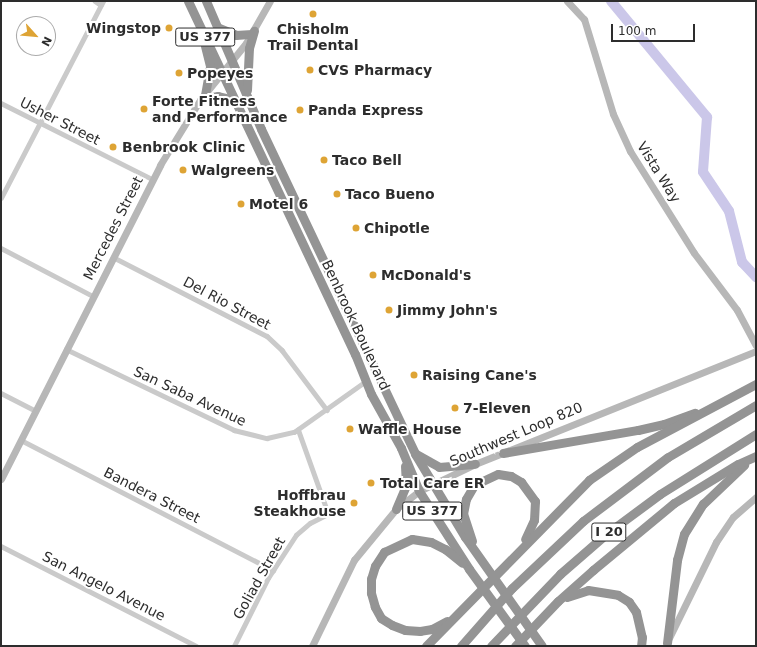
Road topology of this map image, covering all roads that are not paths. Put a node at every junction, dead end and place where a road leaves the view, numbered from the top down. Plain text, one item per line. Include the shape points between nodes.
1 (95, 1) edge
2 (188, 1) edge
3 (206, 1) edge
4 (270, 1) edge
5 (567, 1) edge
6 (102, 3) edge
7 (219, 28) junction
8 (253, 32) junction
9 (204, 34) junction
10 (233, 60) junction
11 (222, 72) junction
12 (247, 93) junction
13 (203, 97) junction
14 (234, 100) junction
15 (1, 104) edge
16 (40, 124) junction
17 (152, 179) junction
18 (1, 198) edge
19 (1, 248) edge
20 (113, 257) junction
21 (328, 273) junction
22 (319, 277) junction
23 (93, 296) junction
24 (756, 346) edge
25 (66, 349) junction
26 (756, 351) edge
27 (366, 381) junction
28 (756, 384) edge
29 (1, 393) edge
30 (717, 404) junction
31 (756, 405) edge
32 (327, 410) junction
33 (36, 411) junction
34 (298, 430) junction
35 (756, 434) edge
36 (21, 440) junction
37 (401, 448) junction
38 (503, 453) junction
39 (415, 454) junction
40 (752, 458) edge
41 (475, 464) junction
42 (1, 479) edge
43 (432, 484) junction
44 (419, 491) junction
45 (756, 497) edge
46 (396, 509) junction
47 (1, 546) edge
48 (520, 548) junction
49 (478, 556) junction
50 (273, 570) junction
51 (469, 570) junction
52 (558, 601) junction
53 (454, 618) junction
54 (470, 635) junction
55 (666, 644) edge
56 (196, 646) edge
57 (234, 646) edge
58 (312, 646) edge
59 (426, 646) edge
60 (454, 646) edge
61 (461, 646) edge
62 (490, 646) edge
63 (515, 646) edge
64 (525, 646) edge
65 (542, 646) edge
66 (641, 646) edge

1 - 6 street
2 - 9 highway, Benbrook Boulevard / US 377
3 - 7 highway, Benbrook Boulevard / US 377
4 - 8 street, Mercedes Street
5 - 24 street, Vista Way via 584,19 613,114 630,151 694,252 737,310
6 - 16 street
7 - 8 highway via 236,35
7 - 10 highway, Benbrook Boulevard / US 377
8 - 10 street, Mercedes Street
8 - 12 highway via 249,48
9 - 11 highway, Benbrook Boulevard / US 377
9 - 13 highway via 210,66
10 - 11 street, Mercedes Street
10 - 12 highway, Benbrook Boulevard / US 377
11 - 13 street, Mercedes Street
11 - 14 highway, Benbrook Boulevard / US 377
12 - 21 highway, Benbrook Boulevard / US 377 via 261,129
13 - 14 highway via 218,96
13 - 17 street, Mercedes Street
14 - 22 highway, Benbrook Boulevard / US 377
15 - 16 street, Usher Street
16 - 17 street, Usher Street
16 - 18 street
17 - 20 street, Mercedes Street
19 - 23 street
20 - 23 street, Mercedes Street
20 - 32 street, Del Rio Street via 267,336 282,350
21 - 22 highway
21 - 39 highway, Benbrook Boulevard / US 377
22 - 27 highway, Benbrook Boulevard / US 377
23 - 25 street, Mercedes Street
25 - 33 street, Mercedes Street
25 - 34 street, San Saba Avenue via 234,430 267,438
26 - 38 street, Southwest Loop 820
27 - 32 street, San Saba Avenue
27 - 37 highway, Benbrook Boulevard / US 377
28 - 30 highway
29 - 33 street
30 - 38 highway via 664,424
30 - 48 highway via 637,447 589,480
31 - 54 highway, I 20 via 738,413 656,465 583,521 512,588
32 - 34 street, San Saba Avenue
33 - 36 street, Mercedes Street
34 - 50 street, Goliad Street via 328,514 310,522 296,535
35 - 62 highway, I 20 via 660,494 606,534 560,574
36 - 42 street, Mercedes Street
36 - 50 street, Bandera Street
37 - 44 highway, Benbrook Boulevard / US 377
37 - 46 highway via 407,473 403,495
38 - 41 street, Southwest Loop 820
39 - 41 highway via 439,467
39 - 43 highway, Benbrook Boulevard / US 377
40 - 52 highway via 674,504
40 - 55 highway via 703,504 684,534 677,560
41 - 43 street, Southwest Loop 820
43 - 44 street, Southwest Loop 820
43 - 49 highway, Benbrook Boulevard / US 377
44 - 46 street, Southwest Loop 820
44 - 51 highway, Benbrook Boulevard / US 377
45 - 55 street via 733,518 716,542
46 - 58 street, Southwest Loop 820 via 354,560
47 - 56 street, San Angelo Avenue
48 - 49 highway via 534,520 535,501 521,482 511,476 498,474 474,485 466,499 463,514
48 - 53 highway
49 - 65 highway, Benbrook Boulevard / US 377
50 - 57 street, Goliad Street
51 - 53 highway via 445,549 431,542 412,539 384,552 375,566 370,593 381,618 405,630 420,631 432,629
51 - 64 highway, Benbrook Boulevard / US 377
52 - 63 highway
52 - 66 highway via 588,590 618,595 629,602 636,612 642,637
53 - 59 highway
54 - 60 highway via 460,638
54 - 61 highway, I 20

